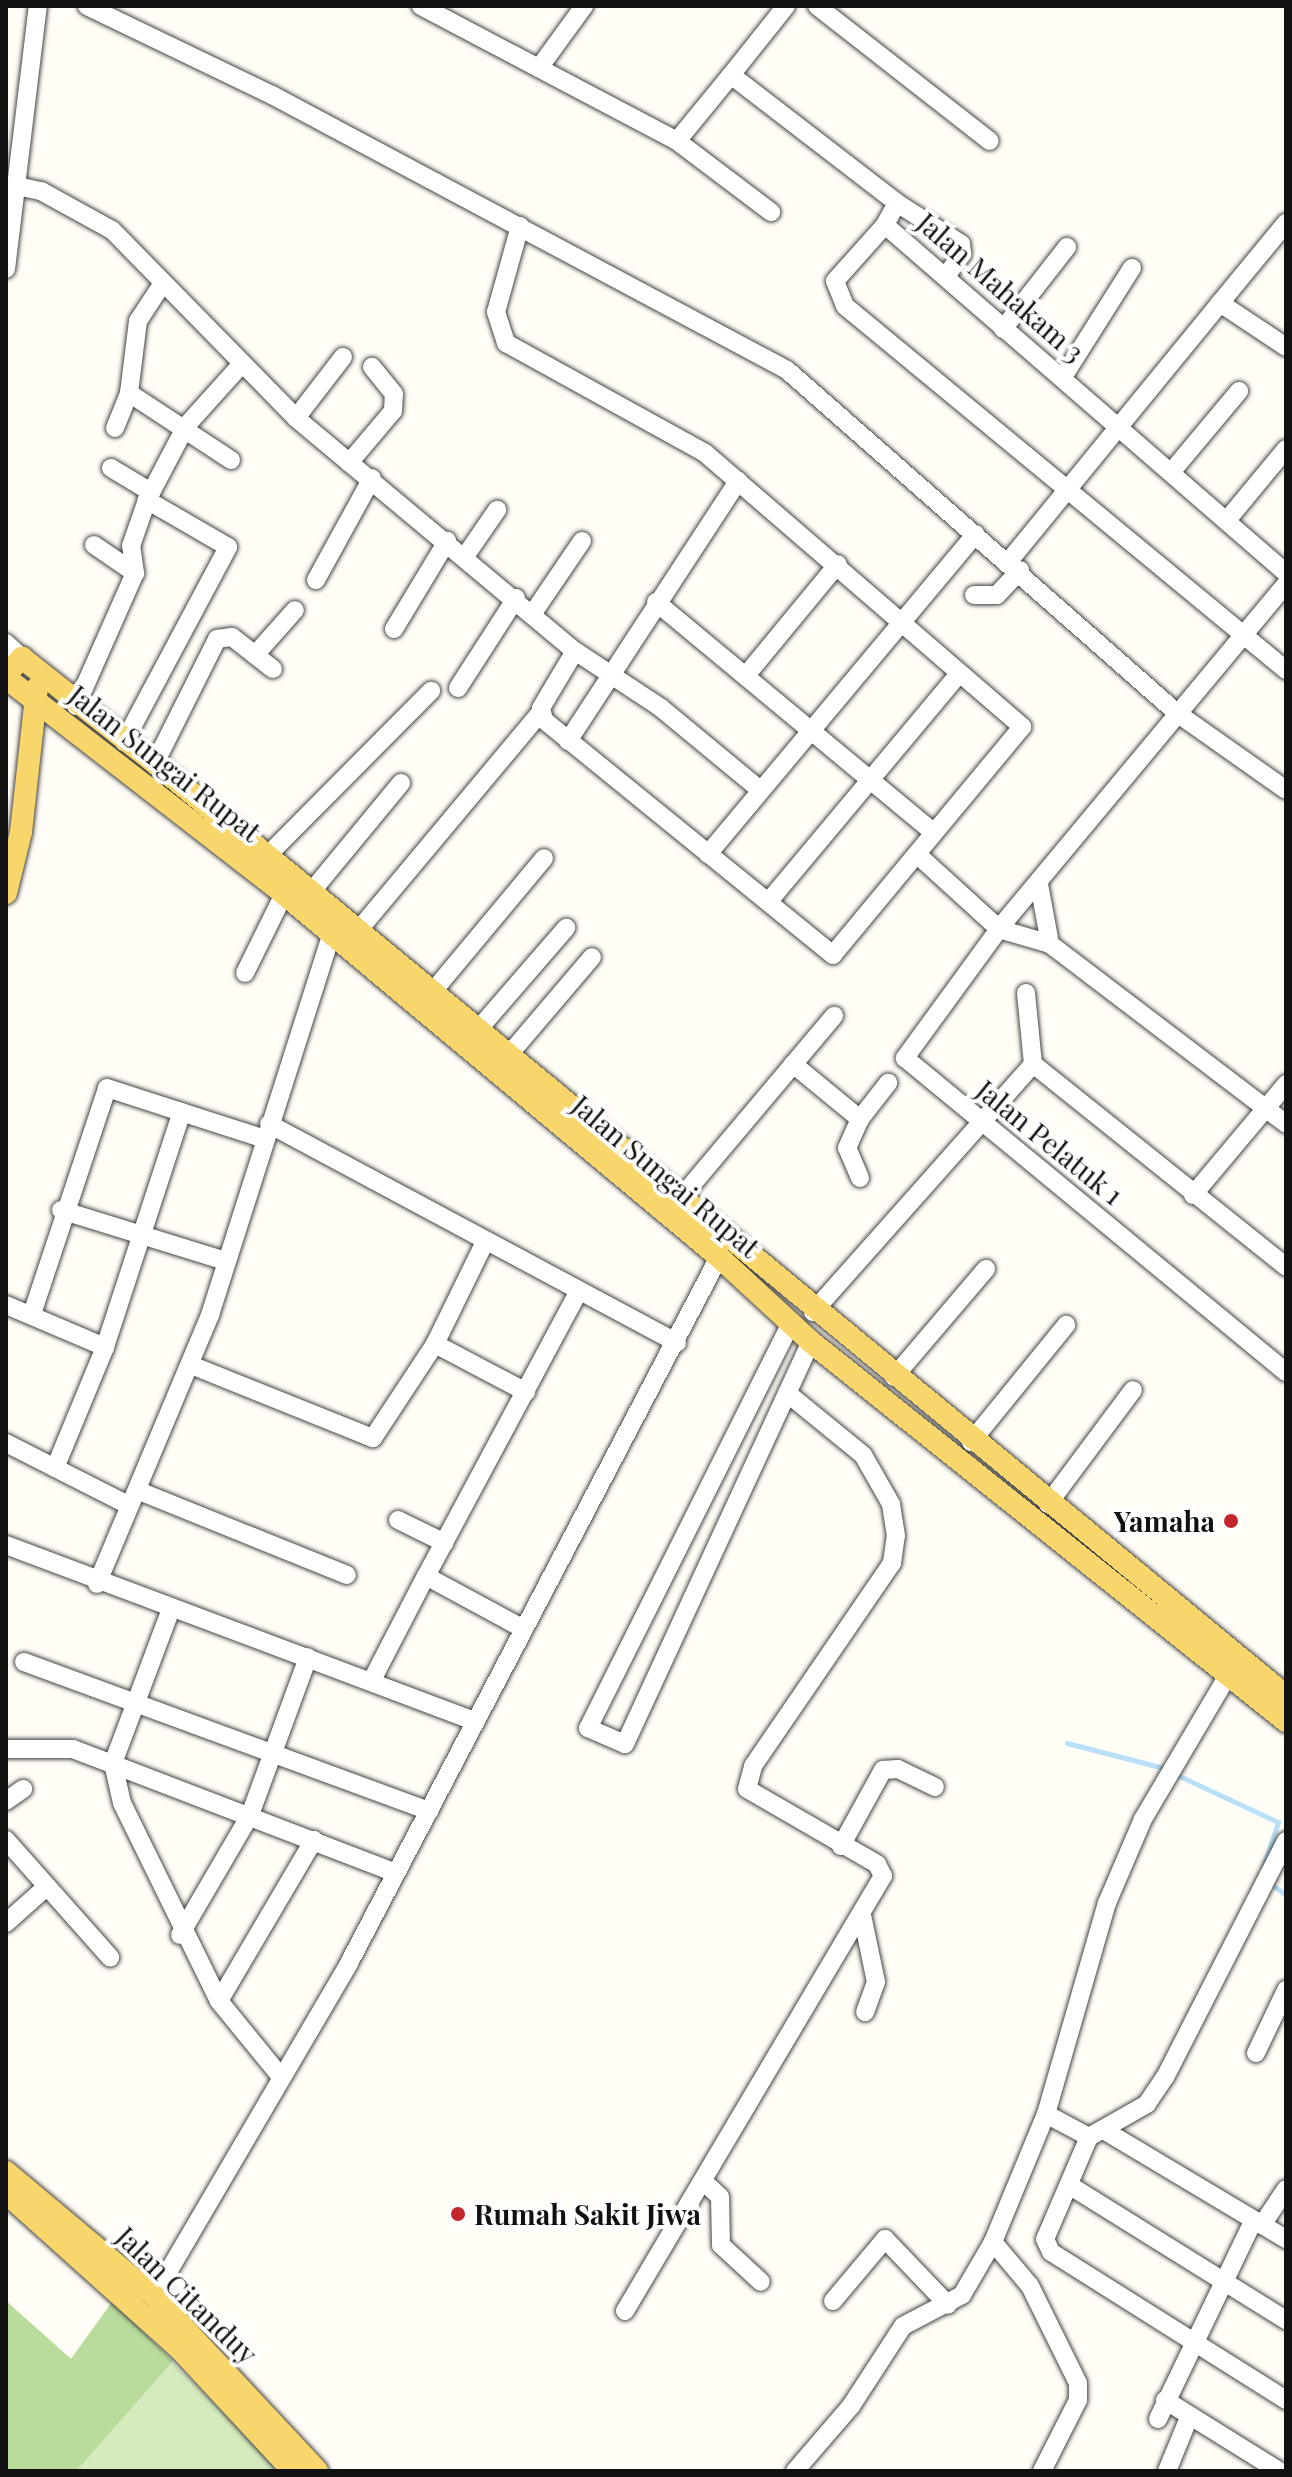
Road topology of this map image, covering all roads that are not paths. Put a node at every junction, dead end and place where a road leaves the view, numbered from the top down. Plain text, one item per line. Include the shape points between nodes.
1 (38, 6) edge
2 (87, 6) edge
3 (421, 6) edge
4 (584, 6) edge
5 (786, 6) edge
6 (817, 6) edge
7 (539, 68) junction
8 (731, 75) junction
9 (6, 123) edge
10 (24, 133) junction
11 (677, 141) junction
12 (990, 141) dead end
13 (17, 186) junction
14 (897, 203) junction
15 (771, 212) dead end
16 (1286, 223) edge
17 (885, 225) junction
18 (520, 226) junction
19 (1067, 247) dead end
20 (1132, 268) dead end
21 (6, 269) edge
22 (946, 276) junction
23 (161, 286) junction
24 (1220, 303) junction
25 (1003, 329) junction
26 (1286, 347) edge
27 (343, 357) dead end
28 (240, 366) junction
29 (372, 367) dead end
30 (1063, 377) junction
31 (1239, 391) dead end
32 (129, 393) junction
33 (296, 418) junction
34 (186, 426) junction
35 (1119, 426) junction
36 (115, 428) dead end
37 (1286, 449) edge
38 (231, 460) dead end
39 (349, 463) junction
40 (111, 468) dead end
41 (1173, 470) junction
42 (372, 478) junction
43 (738, 481) junction
44 (1066, 486) junction
45 (149, 496) junction
46 (497, 510) dead end
47 (1228, 519) junction
48 (976, 534) junction
49 (447, 541) junction
50 (582, 541) dead end
51 (94, 545) dead end
52 (466, 555) junction
53 (838, 564) junction
54 (1015, 566) junction
55 (135, 573) junction
56 (1286, 573) edge
57 (316, 580) dead end
58 (1286, 584) edge
59 (974, 595) dead end
60 (516, 598) junction
61 (656, 602) junction
62 (295, 610) dead end
63 (533, 613) junction
64 (899, 618) junction
65 (394, 629) dead end
66 (1245, 637) junction
67 (575, 651) junction
68 (255, 655) junction
69 (10, 663) edge
70 (273, 669) dead end
71 (1286, 670) edge
72 (748, 673) junction
73 (959, 674) junction
74 (611, 675) junction
75 (45, 678) junction
76 (458, 688) dead end
77 (431, 691) dead end
78 (31, 696) junction
79 (76, 706) junction
80 (540, 713) junction
81 (1177, 713) junction
82 (811, 725) junction
83 (568, 741) junction
84 (124, 742) junction
85 (155, 763) junction
86 (871, 781) junction
87 (401, 783) dead end
88 (759, 789) junction
89 (1286, 790) edge
90 (933, 832) junction
91 (708, 854) junction
92 (267, 856) junction
93 (920, 857) junction
94 (544, 858) dead end
95 (1039, 884) junction
96 (312, 891) junction
97 (6, 893) edge
98 (284, 894) junction
99 (769, 901) junction
100 (341, 928) junction
101 (566, 928) dead end
102 (999, 929) junction
103 (1050, 944) junction
104 (592, 957) dead end
105 (245, 973) dead end
106 (1026, 993) dead end
107 (430, 995) junction
108 (834, 1016) dead end
109 (476, 1032) junction
110 (507, 1057) junction
111 (793, 1064) junction
112 (1033, 1064) junction
113 (888, 1083) dead end
114 (1286, 1084) edge
115 (1265, 1108) junction
116 (182, 1112) junction
117 (860, 1119) junction
118 (984, 1120) junction
119 (1286, 1124) edge
120 (266, 1131) junction
121 (608, 1153) junction
122 (860, 1178) dead end
123 (1193, 1195) junction
124 (679, 1200) junction
125 (61, 1210) junction
126 (143, 1239) junction
127 (485, 1242) junction
128 (719, 1257) junction
129 (226, 1261) junction
130 (1286, 1267) edge
131 (986, 1269) dead end
132 (579, 1291) junction
133 (6, 1305) edge
134 (813, 1312) junction
135 (32, 1314) junction
136 (790, 1325) junction
137 (1066, 1325) dead end
138 (811, 1342) junction
139 (677, 1343) junction
140 (435, 1344) junction
141 (105, 1347) junction
142 (191, 1365) junction
143 (1286, 1372) edge
144 (894, 1377) junction
145 (1133, 1390) dead end
146 (526, 1392) junction
147 (787, 1393) junction
148 (971, 1442) junction
149 (6, 1443) edge
150 (55, 1468) junction
151 (134, 1498) junction
152 (1048, 1504) junction
153 (398, 1520) dead end
154 (445, 1543) junction
155 (6, 1545) edge
156 (347, 1575) dead end
157 (426, 1576) junction
158 (97, 1584) junction
159 (171, 1609) junction
160 (638, 1625) junction
161 (522, 1628) junction
162 (669, 1636) junction
163 (308, 1657) junction
164 (24, 1662) dead end
165 (1228, 1675) junction
166 (372, 1680) junction
167 (1286, 1696) edge
168 (136, 1700) junction
169 (472, 1720) junction
170 (1286, 1721) edge
171 (6, 1749) edge
172 (274, 1752) junction
173 (113, 1763) junction
174 (935, 1787) dead end
175 (23, 1789) dead end
176 (6, 1801) edge
177 (430, 1811) junction
178 (250, 1815) junction
179 (6, 1840) edge
180 (314, 1840) junction
181 (1286, 1841) edge
182 (841, 1846) junction
183 (396, 1873) junction
184 (44, 1889) junction
185 (862, 1915) junction
186 (6, 1923) edge
187 (180, 1935) junction
188 (110, 1957) dead end
189 (1286, 1990) edge
190 (219, 2001) junction
191 (865, 2012) dead end
192 (1256, 2053) dead end
193 (281, 2077) junction
194 (1046, 2114) junction
195 (1098, 2135) junction
196 (6, 2172) edge
197 (703, 2181) junction
198 (1069, 2185) junction
199 (1286, 2189) edge
200 (6, 2193) edge
201 (1258, 2224) junction
202 (1286, 2239) edge
203 (993, 2242) junction
204 (761, 2282) dead end
205 (1225, 2283) junction
206 (154, 2296) junction
207 (833, 2301) dead end
208 (948, 2305) junction
209 (625, 2311) dead end
210 (1286, 2320) edge
211 (1193, 2345) junction
212 (1165, 2400) junction
213 (1286, 2400) edge
214 (1158, 2419) dead end
215 (1188, 2420) junction
216 (293, 2471) edge
217 (317, 2471) edge
218 (795, 2471) edge
219 (1042, 2471) edge
220 (1167, 2471) edge
221 (1279, 2471) edge

1 - 10 street
2 - 18 street
3 - 7 street
4 - 7 street
5 - 8 street
6 - 12 street
7 - 11 street
8 - 11 street
8 - 14 street, Jalan Mahakam 3
9 - 10 street
10 - 13 street
11 - 15 street
13 - 21 street
13 - 23 street via 41,191 112,230
14 - 17 street, Jalan Mahakam 3
14 - 22 street via 961,244 962,254
16 - 24 street
17 - 22 street, Jalan Mahakam 3
17 - 44 street via 835,281 836,297
18 - 43 street via 496,312 506,343 705,453
18 - 48 street via 787,370
19 - 25 street
20 - 30 street
22 - 25 street, Jalan Mahakam 3
23 - 28 street
23 - 32 street via 129,349
24 - 26 street
24 - 35 street
25 - 30 street, Jalan Mahakam 3
27 - 33 street
28 - 33 street
28 - 34 street
29 - 39 street via 394,394 393,411
30 - 35 street, Jalan Mahakam 3
31 - 41 street
32 - 34 street
32 - 36 street
33 - 39 street
34 - 38 street
34 - 45 street
35 - 41 street, Jalan Mahakam 3
35 - 44 street
37 - 47 street
39 - 42 street
40 - 45 street
41 - 47 street, Jalan Mahakam 3
42 - 49 street
42 - 57 street
43 - 53 street
43 - 61 street
44 - 54 street
44 - 66 street
45 - 55 street via 131,546
45 - 84 street via 228,547
46 - 52 street
47 - 56 street, Jalan Mahakam 3
48 - 54 street
48 - 64 street
49 - 52 street
49 - 65 street
50 - 63 street
51 - 55 street
52 - 60 street
53 - 64 street
53 - 72 street
54 - 59 street via 997,595
54 - 81 street
55 - 79 street
58 - 66 street
60 - 63 street
60 - 76 street
61 - 72 street
61 - 74 street
62 - 68 street
63 - 67 street
64 - 73 street
64 - 82 street
66 - 71 street
66 - 81 street
67 - 74 street
67 - 80 street
68 - 70 street
68 - 85 street via 232,637 217,639
69 - 75 main road, Jalan Sungai Rupat
69 - 78 main road, Jalan Sungai Rupat
72 - 82 street
73 - 86 street
73 - 90 street via 1022,727
74 - 83 street
74 - 88 street
75 - 78 main road
75 - 79 main road, Jalan Sungai Rupat
77 - 92 street
78 - 97 main road via 21,832
78 - 98 main road, Jalan Sungai Rupat
79 - 84 main road, Jalan Sungai Rupat
80 - 83 street
80 - 100 street
81 - 89 street
81 - 95 street
82 - 86 street
82 - 88 street
83 - 91 street
84 - 85 main road, Jalan Sungai Rupat
85 - 92 main road, Jalan Sungai Rupat
86 - 90 street
86 - 99 street
87 - 96 street
88 - 91 street
90 - 93 street
91 - 99 street
92 - 96 main road, Jalan Sungai Rupat
93 - 99 street via 835,954
93 - 102 street
94 - 107 street
95 - 102 street
95 - 103 street
96 - 100 main road, Jalan Sungai Rupat
98 - 100 main road, Jalan Sungai Rupat
98 - 105 street
100 - 107 main road, Jalan Sungai Rupat
100 - 120 street
100 - 121 main road, Jalan Sungai Rupat
101 - 109 street
102 - 103 street
102 - 118 street, Jalan Pelatuk 1 via 905,1058 910,1069
103 - 115 street
104 - 110 street
106 - 112 street
107 - 109 main road, Jalan Sungai Rupat
108 - 111 street
109 - 110 main road, Jalan Sungai Rupat
110 - 121 main road, Jalan Sungai Rupat
111 - 117 street
111 - 124 street
112 - 118 street
112 - 123 street
113 - 117 street
114 - 115 street
115 - 119 street
115 - 123 street
116 - 120 street
116 - 125 street via 118,1088 103,1091
116 - 126 street
117 - 122 street via 847,1148
118 - 134 street
118 - 143 street, Jalan Pelatuk 1
120 - 127 street
120 - 129 street
121 - 124 main road, Jalan Sungai Rupat
121 - 128 main road, Jalan Sungai Rupat
123 - 130 street
124 - 134 main road, Jalan Sungai Rupat
125 - 126 street
125 - 135 street
126 - 129 street
126 - 141 street
127 - 132 street
127 - 140 street
128 - 136 main road, Jalan Sungai Rupat
128 - 139 street
129 - 142 street
131 - 144 street
132 - 139 street
132 - 146 street
133 - 135 street
134 - 144 main road, Jalan Sungai Rupat
135 - 141 street
136 - 138 main road, Jalan Sungai Rupat
136 - 160 street
137 - 148 street
138 - 147 street
138 - 165 main road, Jalan Sungai Rupat
139 - 161 street
140 - 142 street via 373,1438
140 - 146 street
141 - 150 street
142 - 151 street
144 - 148 main road, Jalan Sungai Rupat
145 - 152 street
146 - 154 street
147 - 162 street
147 - 182 street via 863,1455 891,1504 896,1536 892,1563 746,1778 753,1798
148 - 152 main road, Jalan Sungai Rupat
149 - 150 street
150 - 151 street
151 - 156 street
151 - 158 street
152 - 167 main road, Jalan Sungai Rupat
153 - 154 street
154 - 157 street
155 - 158 street
157 - 161 street
157 - 166 street
158 - 159 street
159 - 163 street
159 - 168 street
160 - 162 street
160 - 162 street via 588,1728 625,1744
161 - 169 street
163 - 166 street
163 - 172 street
164 - 168 street
165 - 170 main road, Jalan Sungai Rupat
165 - 194 street via 1168,1774 1091,1942
166 - 169 street
168 - 172 street
168 - 173 street
169 - 177 street
171 - 173 street via 73,1749
172 - 177 street
172 - 178 street
173 - 178 street
173 - 187 street via 122,1803
174 - 182 street via 883,1770
175 - 176 street
177 - 183 street
178 - 180 street
178 - 187 street
179 - 184 street
180 - 183 street
180 - 190 street
181 - 195 street via 1165,2077 1147,2104
182 - 185 street via 882,1870
183 - 193 street
184 - 186 street
184 - 188 street
185 - 191 street via 876,1982
185 - 197 street
187 - 190 street
189 - 192 street
190 - 193 street
193 - 206 street
194 - 195 street
194 - 203 street
195 - 198 street
195 - 201 street
196 - 206 main road, Jalan Citanduy
197 - 204 street via 720,2197 721,2245
197 - 209 street
198 - 205 street
198 - 211 street via 1045,2247
199 - 201 street
200 - 216 main road, Jalan Citanduy via 180,2349
201 - 202 street
201 - 205 street
203 - 208 street
203 - 219 street via 1030,2286 1078,2383 1078,2400
205 - 210 street
205 - 211 street
206 - 217 main road, Jalan Citanduy
207 - 208 street via 885,2239
208 - 218 street via 903,2326 851,2406
211 - 212 street
211 - 213 street
212 - 214 street
212 - 215 street
215 - 220 street
215 - 221 street

